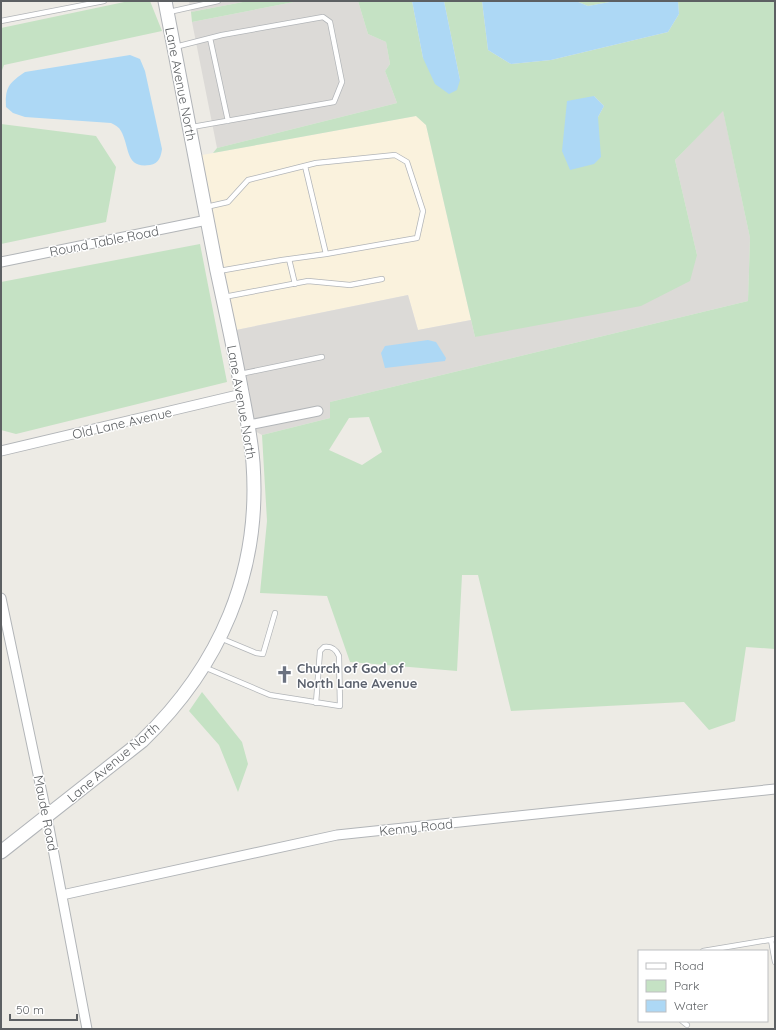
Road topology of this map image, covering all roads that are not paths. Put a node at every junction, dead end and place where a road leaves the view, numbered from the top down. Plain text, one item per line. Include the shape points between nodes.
1 (104, 1) edge
2 (218, 1) edge
3 (166, 7) edge
4 (1, 21) edge
5 (210, 38) junction
6 (175, 47) junction
7 (228, 121) junction
8 (190, 128) junction
9 (305, 166) junction
10 (204, 207) junction
11 (207, 220) junction
12 (326, 254) junction
13 (289, 259) junction
14 (1, 262) edge
15 (217, 272) junction
16 (382, 279) dead end
17 (295, 284) junction
18 (222, 297) junction
19 (322, 357) dead end
20 (238, 374) junction
21 (242, 394) junction
22 (318, 411) dead end
23 (249, 425) junction
24 (1, 451) edge
25 (1, 598) edge
26 (275, 612) dead end
27 (220, 638) junction
28 (204, 667) junction
29 (316, 703) junction
30 (775, 789) edge
31 (47, 817) junction
32 (1, 852) edge
33 (62, 895) junction
34 (773, 939) edge
35 (709, 950) edge
36 (775, 962) edge
37 (683, 1022) edge
38 (687, 1025) dead end
39 (87, 1029) edge

1 - 4 lane
2 - 3 lane
3 - 6 main road, Lane Avenue North
5 - 6 lane
5 - 7 lane
5 - 7 lane via 323,17 330,22 342,82 334,102
6 - 8 main road, Lane Avenue North
7 - 8 lane
8 - 10 main road, Lane Avenue North
9 - 10 lane via 248,180 228,202
9 - 12 lane
9 - 12 lane via 395,155 407,162 423,211 416,238
10 - 11 main road, Lane Avenue North
11 - 14 street, Round Table Road
11 - 15 main road, Lane Avenue North
12 - 13 lane
13 - 15 lane
13 - 17 lane
15 - 18 main road, Lane Avenue North
16 - 17 lane via 350,285 308,281
17 - 18 lane
18 - 20 main road, Lane Avenue North
19 - 20 lane
20 - 21 main road, Lane Avenue North
21 - 23 main road, Lane Avenue North
21 - 24 street, Old Lane Avenue
22 - 23 street
23 - 27 main road, Lane Avenue North via 254,494 249,549 237,597
25 - 31 street, Maude Road
26 - 27 lane via 263,654
27 - 28 main road, Lane Avenue North
28 - 29 lane via 270,696
28 - 31 main road, Lane Avenue North via 185,695 158,726
29 - 29 lane via 340,706 339,656 336,649 329,646 320,651
30 - 33 street, Kenny Road via 338,835
31 - 32 main road, Lane Avenue North
31 - 33 street, Maude Road
33 - 39 street, Maude Road
34 - 35 lane
34 - 36 lane
37 - 38 lane

